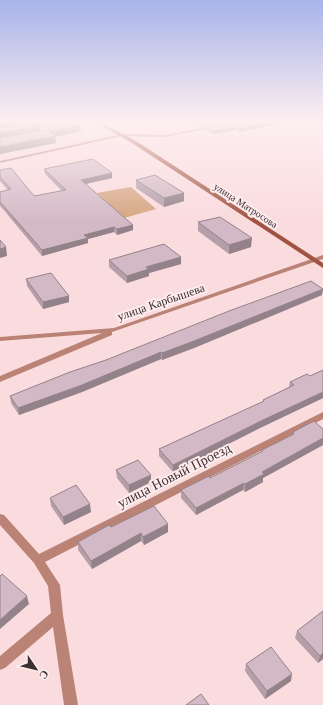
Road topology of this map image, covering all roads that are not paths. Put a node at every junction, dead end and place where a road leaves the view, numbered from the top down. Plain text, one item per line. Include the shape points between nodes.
1 (32, 155) edge
2 (152, 155) edge
3 (0, 162) edge
4 (323, 257) edge
5 (313, 261) junction
6 (323, 266) edge
7 (115, 330) junction
8 (0, 339) edge
9 (0, 380) edge
10 (323, 415) edge
11 (0, 518) edge
12 (38, 560) junction
13 (57, 615) junction
14 (0, 664) edge
15 (71, 705) edge

1 - 3 street
2 - 5 street, улица Матросова
4 - 5 street, улица Карбышева
5 - 6 street, улица Матросова
5 - 7 street, улица Карбышева
7 - 8 street, улица Карбышева
7 - 9 street
10 - 12 street, улица Новый Проезд
11 - 12 street
12 - 13 street via 54,584
13 - 14 street
13 - 15 street

